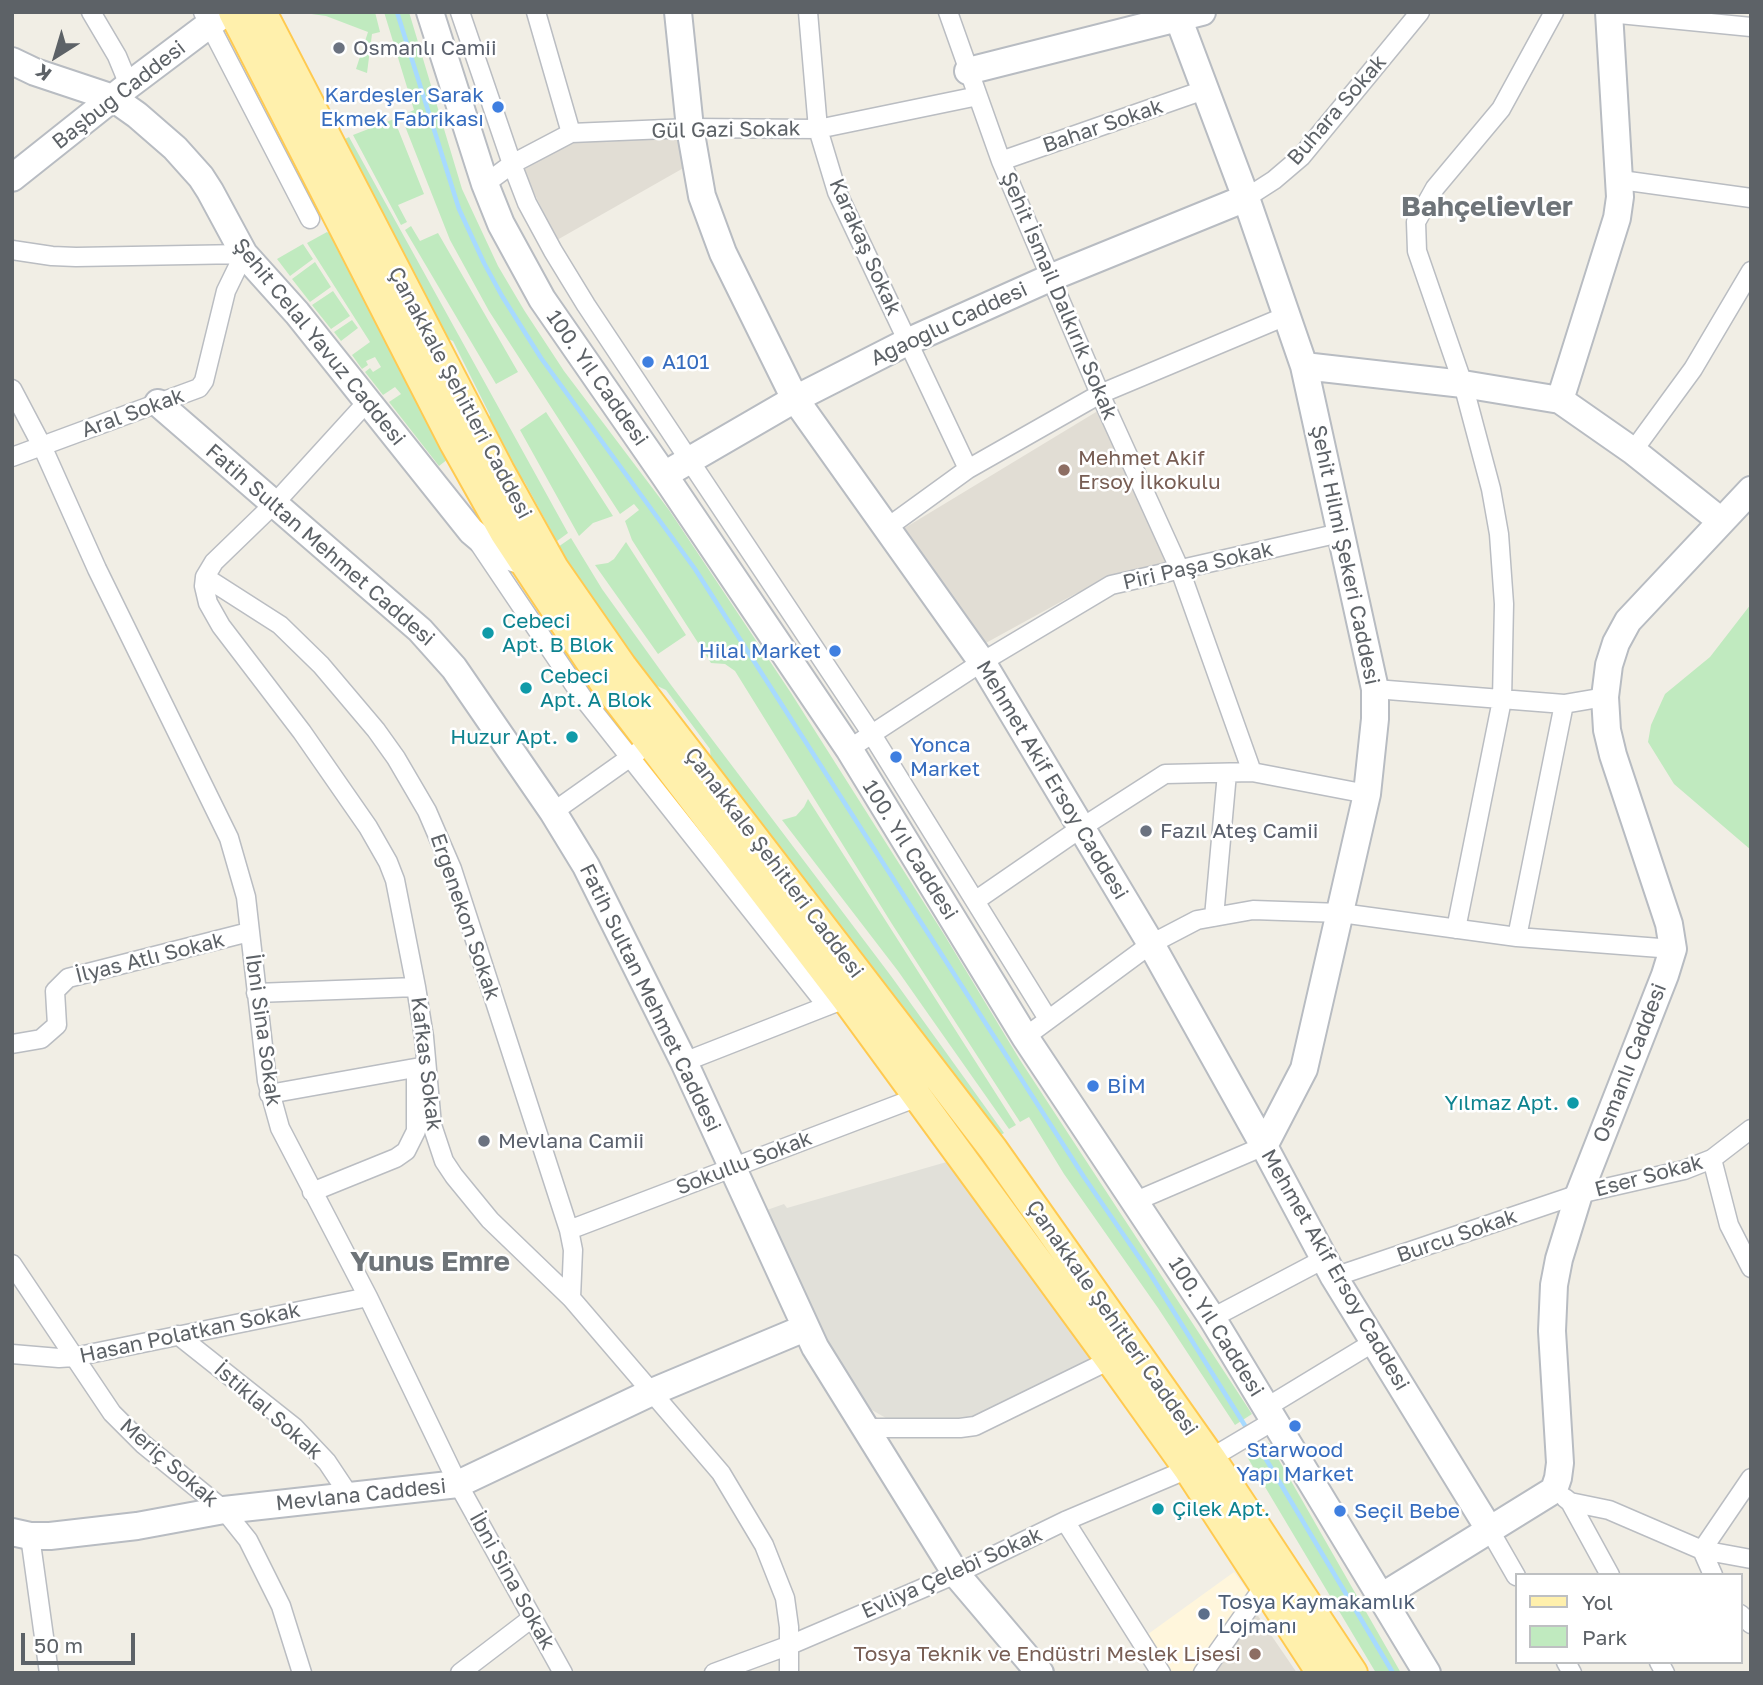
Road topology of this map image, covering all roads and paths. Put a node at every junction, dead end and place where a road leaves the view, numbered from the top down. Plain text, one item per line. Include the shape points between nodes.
1 (91, 12) edge
2 (262, 12) edge
3 (430, 12) edge
4 (460, 12) edge
5 (536, 12) edge
6 (678, 12) edge
7 (808, 12) edge
8 (948, 12) edge
9 (1420, 12) edge
10 (1554, 12) edge
11 (1609, 13) edge
12 (1185, 14) edge
13 (218, 15) edge
14 (1751, 27) edge
15 (12, 61) edge
16 (968, 71) junction
17 (1204, 90) junction
18 (121, 92) junction
19 (978, 96) junction
20 (690, 128) junction
21 (277, 129) junction
22 (818, 129) junction
23 (571, 133) junction
24 (1001, 161) junction
25 (512, 164) junction
26 (12, 178) edge
27 (1621, 180) junction
28 (485, 184) junction
29 (1246, 198) junction
30 (1751, 198) edge
31 (310, 219) dead end
32 (12, 250) edge
33 (244, 254) junction
34 (1751, 271) edge
35 (1052, 277) junction
36 (1286, 316) junction
37 (907, 342) junction
38 (1304, 366) junction
39 (1463, 384) junction
40 (12, 389) edge
41 (1100, 394) junction
42 (795, 398) junction
43 (1560, 400) junction
44 (367, 402) junction
45 (158, 403) junction
46 (42, 446) junction
47 (1633, 451) junction
48 (12, 457) edge
49 (691, 460) junction
50 (968, 469) junction
51 (664, 475) junction
52 (1751, 490) edge
53 (275, 503) junction
54 (1721, 521) junction
55 (888, 527) junction
56 (471, 531) junction
57 (1340, 533) junction
58 (538, 570) junction
59 (1180, 570) junction
60 (205, 577) junction
61 (982, 662) junction
62 (1375, 689) junction
63 (1605, 697) junction
64 (1502, 700) junction
65 (1564, 704) junction
66 (871, 733) junction
67 (849, 749) junction
68 (640, 750) junction
69 (1252, 772) junction
70 (1227, 773) junction
71 (1367, 794) junction
72 (554, 812) junction
73 (1080, 828) junction
74 (975, 901) junction
75 (1341, 913) junction
76 (1214, 917) junction
77 (1456, 929) junction
78 (249, 932) junction
79 (1517, 937) junction
80 (1151, 944) junction
81 (1673, 949) junction
82 (416, 987) junction
83 (256, 993) junction
84 (836, 1003) junction
85 (1048, 1019) junction
86 (1025, 1037) junction
87 (12, 1044) edge
88 (684, 1062) junction
89 (421, 1067) junction
90 (269, 1094) junction
91 (918, 1097) junction
92 (1751, 1129) edge
93 (1264, 1146) junction
94 (993, 1149) junction
95 (1712, 1159) junction
96 (970, 1166) junction
97 (731, 1167) junction
98 (312, 1192) junction
99 (1579, 1194) junction
100 (1136, 1201) junction
101 (569, 1230) junction
102 (12, 1264) edge
103 (1329, 1268) junction
104 (1751, 1268) edge
105 (368, 1297) junction
106 (571, 1298) junction
107 (1212, 1318) junction
108 (805, 1328) junction
109 (178, 1335) junction
110 (1374, 1342) junction
111 (12, 1354) edge
112 (74, 1357) junction
113 (1110, 1360) junction
114 (652, 1392) junction
115 (1267, 1419) junction
116 (863, 1428) junction
117 (1199, 1463) junction
118 (1751, 1478) edge
119 (458, 1484) junction
120 (349, 1495) junction
121 (1562, 1496) junction
122 (224, 1510) junction
123 (1065, 1521) junction
124 (1489, 1529) junction
125 (21, 1534) edge
126 (1702, 1550) junction
127 (1751, 1559) edge
128 (956, 1573) junction
129 (1514, 1573) edge
130 (1609, 1573) edge
131 (1712, 1573) edge
132 (1269, 1575) junction
133 (1381, 1597) junction
134 (532, 1618) junction
135 (790, 1645) junction
136 (49, 1673) edge
137 (302, 1673) edge
138 (460, 1673) edge
139 (563, 1673) edge
140 (714, 1673) edge
141 (789, 1673) edge
142 (1040, 1673) edge
143 (1161, 1673) edge
144 (1203, 1673) edge
145 (1321, 1673) edge
146 (1353, 1673) edge
147 (1427, 1673) edge

1 - 18 street via 117,56
2 - 58 main road, Çanakkale Şehitleri Caddesi via 500,471
3 - 28 street, 100. Yıl Caddesi
4 - 25 street, 100. Yıl Caddesi
5 - 23 street
6 - 20 street, Mehmet Akif Ersoy Caddesi
7 - 22 street, Karakaş Sokak
8 - 16 street, Şehit İsmail Dalkırık Sokak
9 - 29 street, Buhara Sokak via 1301,157
10 - 39 street via 1501,109 1435,188 1416,222 1417,251
11 - 14 street
11 - 27 street
12 - 16 street
12 - 17 street, Şehit Hilmi Şekeri Caddesi
13 - 18 street, Başbuğ Caddesi
13 - 21 main road, Çanakkale Şehitleri Caddesi
15 - 18 street, Şehit Celal Yavuz Caddesi via 36,72
16 - 19 street, Şehit İsmail Dalkırık Sokak
17 - 24 street, Bahar Sokak
17 - 29 street, Şehit Hilmi Şekeri Caddesi
18 - 26 street, Başbuğ Caddesi
18 - 33 street, Şehit Celal Yavuz Caddesi via 201,177
19 - 22 street, Gül Gazi Sokak
19 - 24 street, Şehit İsmail Dalkırık Sokak
20 - 22 street, Gül Gazi Sokak
20 - 23 street, Gül Gazi Sokak
20 - 42 street, Mehmet Akif Ersoy Caddesi via 711,224
21 - 31 street, Çanakkale Şehitleri Caddesi
21 - 58 main road, Çanakkale Şehitleri Caddesi via 454,443
22 - 37 street, Karakaş Sokak via 837,192
23 - 25 street, Gül Gazi Sokak
24 - 35 street, Şehit İsmail Dalkırık Sokak
25 - 28 street, Gül Gazi Sokak
25 - 49 street, 100. Yıl Caddesi via 527,203 586,305
27 - 30 street
27 - 43 street via 1617,218
28 - 51 street, 100. Yıl Caddesi via 500,223 542,299
29 - 35 street, Ağaoğlu Caddesi
29 - 36 street, Şehit Hilmi Şekeri Caddesi
32 - 33 street via 76,257
33 - 44 street, Şehit Celal Yavuz Caddesi
33 - 45 street, Aral Sokak via 226,291 204,381 193,392
34 - 47 street via 1693,369
35 - 37 street, Ağaoğlu Caddesi
35 - 41 street, Şehit İsmail Dalkırık Sokak
36 - 38 street, Şehit Hilmi Şekeri Caddesi
36 - 41 street
37 - 42 street, Ağaoğlu Caddesi
37 - 50 street, Karakaş Sokak
38 - 39 street
38 - 57 street, Şehit Hilmi Şekeri Caddesi
39 - 43 street
39 - 64 street via 1499,534 1504,604
40 - 46 street, İbni Sina Sokak
41 - 50 street
41 - 59 street, Şehit İsmail Dalkırık Sokak
42 - 49 street, Ağaoğlu Caddesi
42 - 55 street, Mehmet Akif Ersoy Caddesi
43 - 47 street
44 - 53 street
44 - 56 street, Şehit Celal Yavuz Caddesi
45 - 46 street, Aral Sokak
45 - 53 street, Fatih Sultan Mehmet Caddesi
46 - 48 street, Aral Sokak
46 - 78 street, İbni Sina Sokak via 229,838 246,897
47 - 54 street
49 - 51 street, Ağaoğlu Caddesi
49 - 66 street, 100. Yıl Caddesi
50 - 55 street
51 - 67 street, 100. Yıl Caddesi
52 - 54 street, Osmanlı Caddesi
53 - 60 street via 214,562
53 - 72 street, Fatih Sultan Mehmet Caddesi via 432,642
54 - 63 street, Osmanlı Caddesi via 1628,621 1612,654
55 - 61 street, Mehmet Akif Ersoy Caddesi
56 - 58 street, Şehit Celal Yavuz Caddesi via 497,553
56 - 68 street, Çanakkale Şehitleri Caddesi via 560,667
57 - 59 street, Piri Paşa Sokak
57 - 62 street, Şehit Hilmi Şekeri Caddesi
58 - 68 main road, Çanakkale Şehitleri Caddesi
58 - 94 main road, Çanakkale Şehitleri Caddesi via 622,666
59 - 61 street, Piri Paşa Sokak via 1111,585
59 - 69 street, Şehit İsmail Dalkırık Sokak
60 - 82 street, Kafkas Sokak via 212,613 381,846 395,880
60 - 101 street, Ergenekon Sokak via 267,615 299,643 376,730 412,784 452,869
61 - 66 street, Piri Paşa Sokak
61 - 73 street, Mehmet Akif Ersoy Caddesi
62 - 64 street
62 - 71 street, Şehit Hilmi Şekeri Caddesi
63 - 65 street
63 - 81 street, Osmanlı Caddesi via 1612,755 1669,924
64 - 65 street
64 - 77 street
65 - 79 street
66 - 67 street, Piri Paşa Sokak
66 - 74 street, 100. Yıl Caddesi
67 - 86 street, 100. Yıl Caddesi
68 - 72 street
68 - 84 main road, Çanakkale Şehitleri Caddesi
69 - 70 street
69 - 71 street
70 - 73 street via 1166,774
70 - 76 street
71 - 75 street, Şehit Hilmi Şekeri Caddesi
72 - 88 street, Fatih Sultan Mehmet Caddesi via 592,877
73 - 74 street
73 - 80 street, Mehmet Akif Ersoy Caddesi
74 - 85 street, 100. Yıl Caddesi
75 - 76 street via 1253,910
75 - 77 street
75 - 93 street, Şehit Hilmi Şekeri Caddesi via 1304,1069
76 - 80 street via 1198,920
77 - 79 street
78 - 83 street, İbni Sina Sokak
78 - 87 street, İlyas Atlı Sokak via 75,976 55,990 57,1025 41,1039
79 - 81 street
80 - 85 street
80 - 93 street, Mehmet Akif Ersoy Caddesi
81 - 99 street, Osmanlı Caddesi
82 - 83 street
82 - 89 street, Kafkas Sokak via 424,1037
83 - 90 street, İbni Sina Sokak
84 - 88 street
84 - 91 main road, Çanakkale Şehitleri Caddesi
85 - 86 street
86 - 100 street, 100. Yıl Caddesi
88 - 97 street, Fatih Sultan Mehmet Caddesi
89 - 90 street
89 - 98 street via 416,1131 406,1151
89 - 106 street, Kafkas Sokak via 437,1144 454,1176 505,1236
90 - 98 street, İbni Sina Sokak via 280,1128
91 - 96 main road, Çanakkale Şehitleri Caddesi
91 - 97 street, Sokullu Sokak
92 - 95 street, Eser Sokak
93 - 100 street
93 - 103 street, Mehmet Akif Ersoy Caddesi
94 - 96 main road
94 - 117 main road, Çanakkale Şehitleri Caddesi
95 - 99 street, Eser Sokak
95 - 104 street via 1729,1225
96 - 113 main road, Çanakkale Şehitleri Caddesi
97 - 101 street, Sokullu Sokak
97 - 108 street, Fatih Sultan Mehmet Caddesi
98 - 105 street, İbni Sina Sokak
99 - 103 street, Burcu Sokak
99 - 121 street, Osmanlı Caddesi via 1554,1285 1552,1331
100 - 107 street, 100. Yıl Caddesi
101 - 106 street, Ergenekon Sokak
102 - 112 street, Meriç Sokak
103 - 107 street, Burcu Sokak
103 - 110 street, Mehmet Akif Ersoy Caddesi
105 - 109 street, Hasan Polatkan Sokak
105 - 119 street, İbni Sina Sokak
106 - 114 street, Kafkas Sokak
107 - 115 street, 100. Yıl Caddesi
108 - 114 street, Mevlana Caddesi
108 - 116 street, Fatih Sultan Mehmet Caddesi
109 - 112 street, Hasan Polatkan Sokak
109 - 120 street, İstiklal Sokak via 294,1427 327,1462
110 - 115 street, Evliya Çelebi Sokak
110 - 124 street, Mehmet Akif Ersoy Caddesi
111 - 112 street, Hasan Polatkan Sokak
112 - 122 street, Meriç Sokak via 126,1428
113 - 116 street via 968,1427
113 - 117 main road, Çanakkale Şehitleri Caddesi
114 - 119 street, Mevlana Caddesi
114 - 135 street, Kafkas Sokak via 721,1473 752,1522 785,1598
115 - 117 street, Evliya Çelebi Sokak
115 - 133 street, 100. Yıl Caddesi
116 - 128 street, Fatih Sultan Mehmet Caddesi
117 - 123 street, Evliya Çelebi Sokak
117 - 132 main road, Çanakkale Şehitleri Caddesi
118 - 126 street
119 - 120 street, Mevlana Caddesi
119 - 134 street, İbni Sina Sokak
120 - 122 street, Mevlana Caddesi
121 - 124 street
121 - 126 street via 1609,1510
121 - 130 street
122 - 125 street, Mevlana Caddesi via 137,1526
122 - 137 street, Meriç Sokak via 248,1540 273,1587
123 - 128 street, Evliya Çelebi Sokak
123 - 143 street
124 - 129 street
124 - 133 street
125 - 136 street
126 - 127 street
126 - 131 street
128 - 135 street, Evliya Çelebi Sokak
128 - 142 street, Fatih Sultan Mehmet Caddesi
132 - 144 street
132 - 145 main road, Çanakkale Şehitleri Caddesi
132 - 146 main road, Çanakkale Şehitleri Caddesi
133 - 147 street, 100. Yıl Caddesi
134 - 138 street
134 - 139 street, İbni Sina Sokak
135 - 140 street, Evliya Çelebi Sokak
135 - 141 street, Kafkas Sokak

